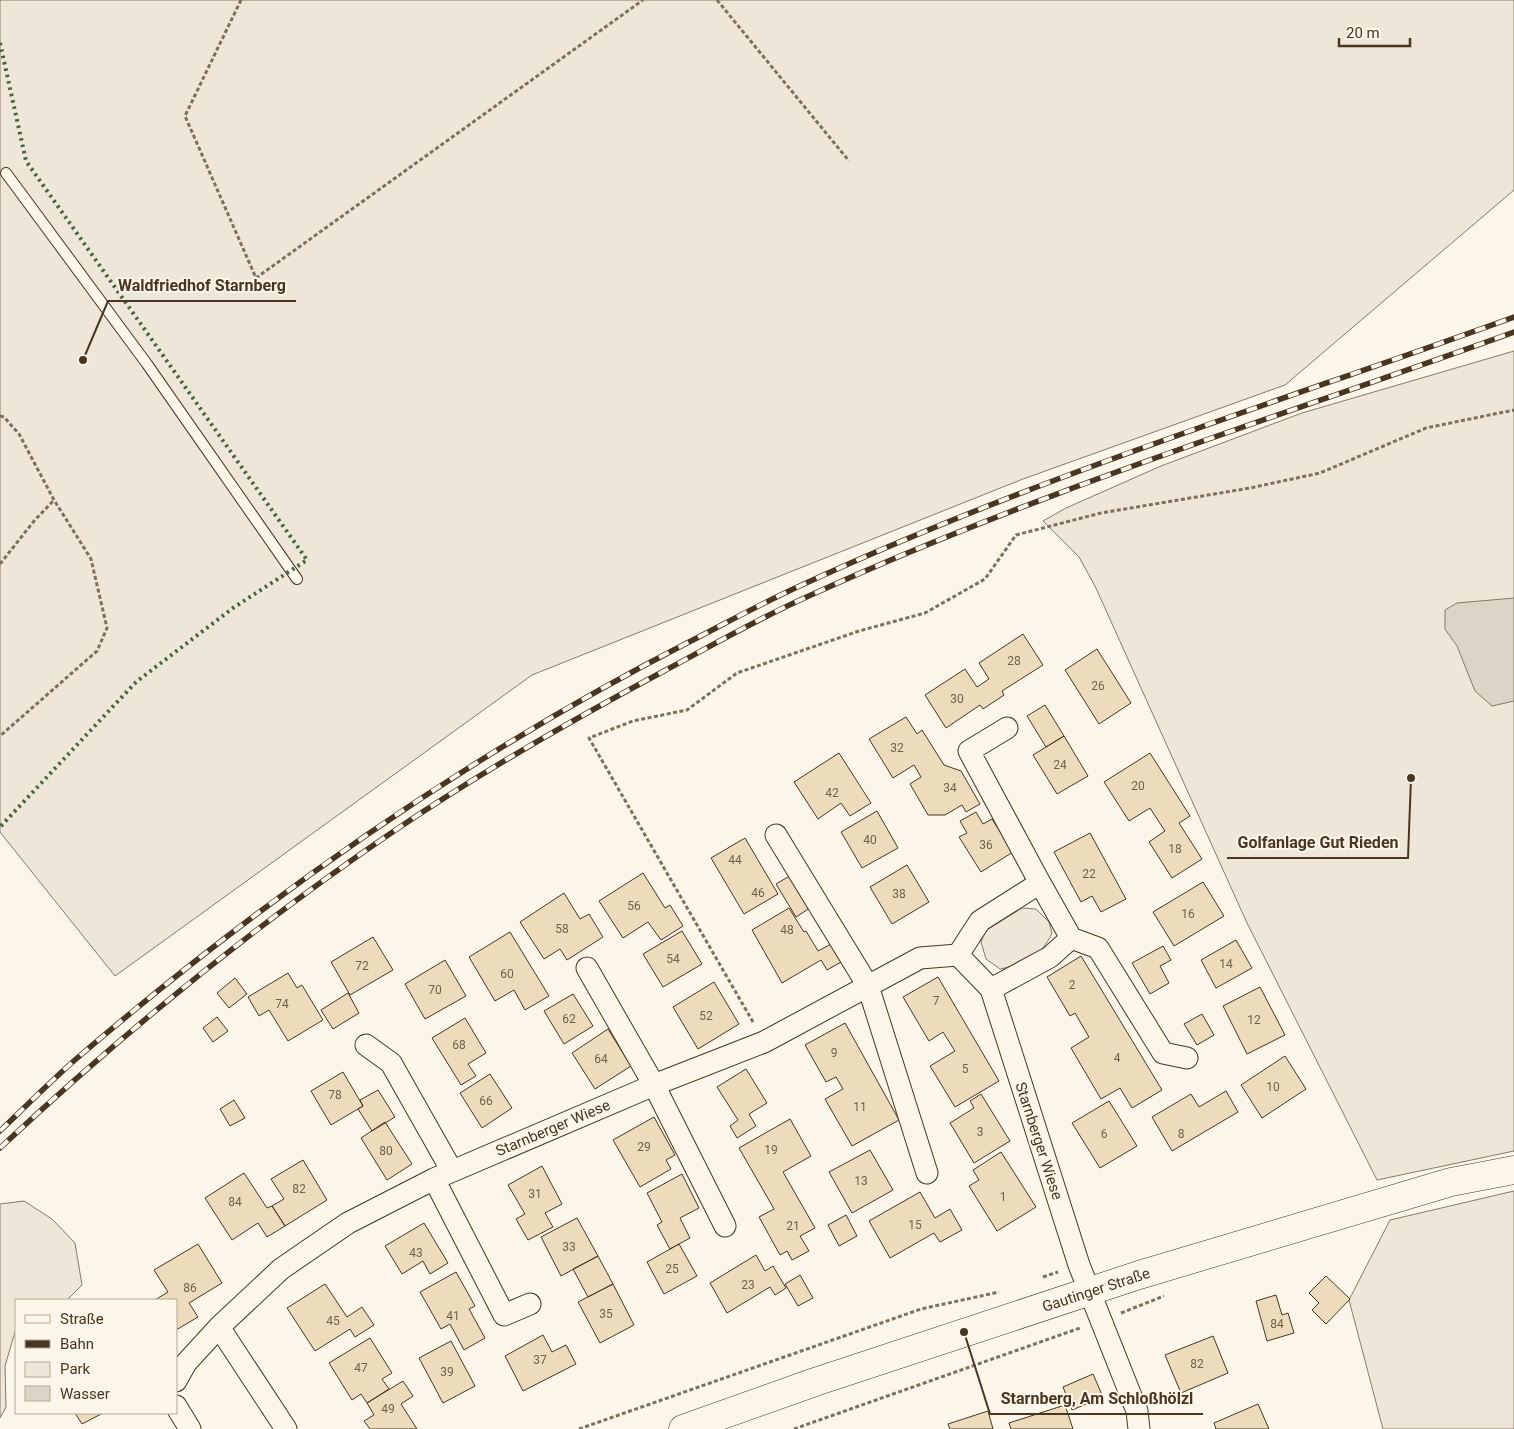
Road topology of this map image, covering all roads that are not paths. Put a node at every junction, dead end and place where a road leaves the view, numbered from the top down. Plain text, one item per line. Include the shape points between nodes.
1 (6, 173) dead end
2 (297, 579) dead end
3 (1008, 728) dead end
4 (776, 835) dead end
5 (1040, 883) junction
6 (1071, 938) junction
7 (958, 955) junction
8 (588, 968) dead end
9 (868, 986) junction
10 (991, 989) junction
11 (366, 1045) dead end
12 (1187, 1058) dead end
13 (654, 1085) junction
14 (1514, 1170) edge
15 (927, 1173) dead end
16 (443, 1175) junction
17 (724, 1226) dead end
18 (1089, 1292) junction
19 (530, 1304) dead end
20 (219, 1328) junction
21 (178, 1377) edge
22 (178, 1409) edge
23 (190, 1429) edge
24 (286, 1429) edge
25 (683, 1429) edge
26 (1139, 1429) edge

1 - 2 lane via 147,364
3 - 5 street via 969,751
4 - 9 street
5 - 6 street
5 - 7 street via 980,921
6 - 10 street via 1050,957
6 - 12 street via 1098,948 1163,1053
7 - 9 street, Starnberger Wiese via 920,958
7 - 10 street, Starnberger Wiese
8 - 13 street
9 - 13 street, Starnberger Wiese via 764,1042
9 - 15 street
10 - 18 street, Starnberger Wiese
11 - 16 street via 391,1063
13 - 16 street, Starnberger Wiese
13 - 17 street
14 - 18 main road, Gautinger Straße via 1451,1182
16 - 19 street via 504,1315
16 - 20 street, Starnberger Wiese via 348,1223 282,1269
18 - 25 main road, Gautinger Straße
18 - 26 street, Starnberger Wiese via 1137,1412
20 - 21 street, Starnberger Wiese via 186,1363
20 - 24 street
22 - 23 street

